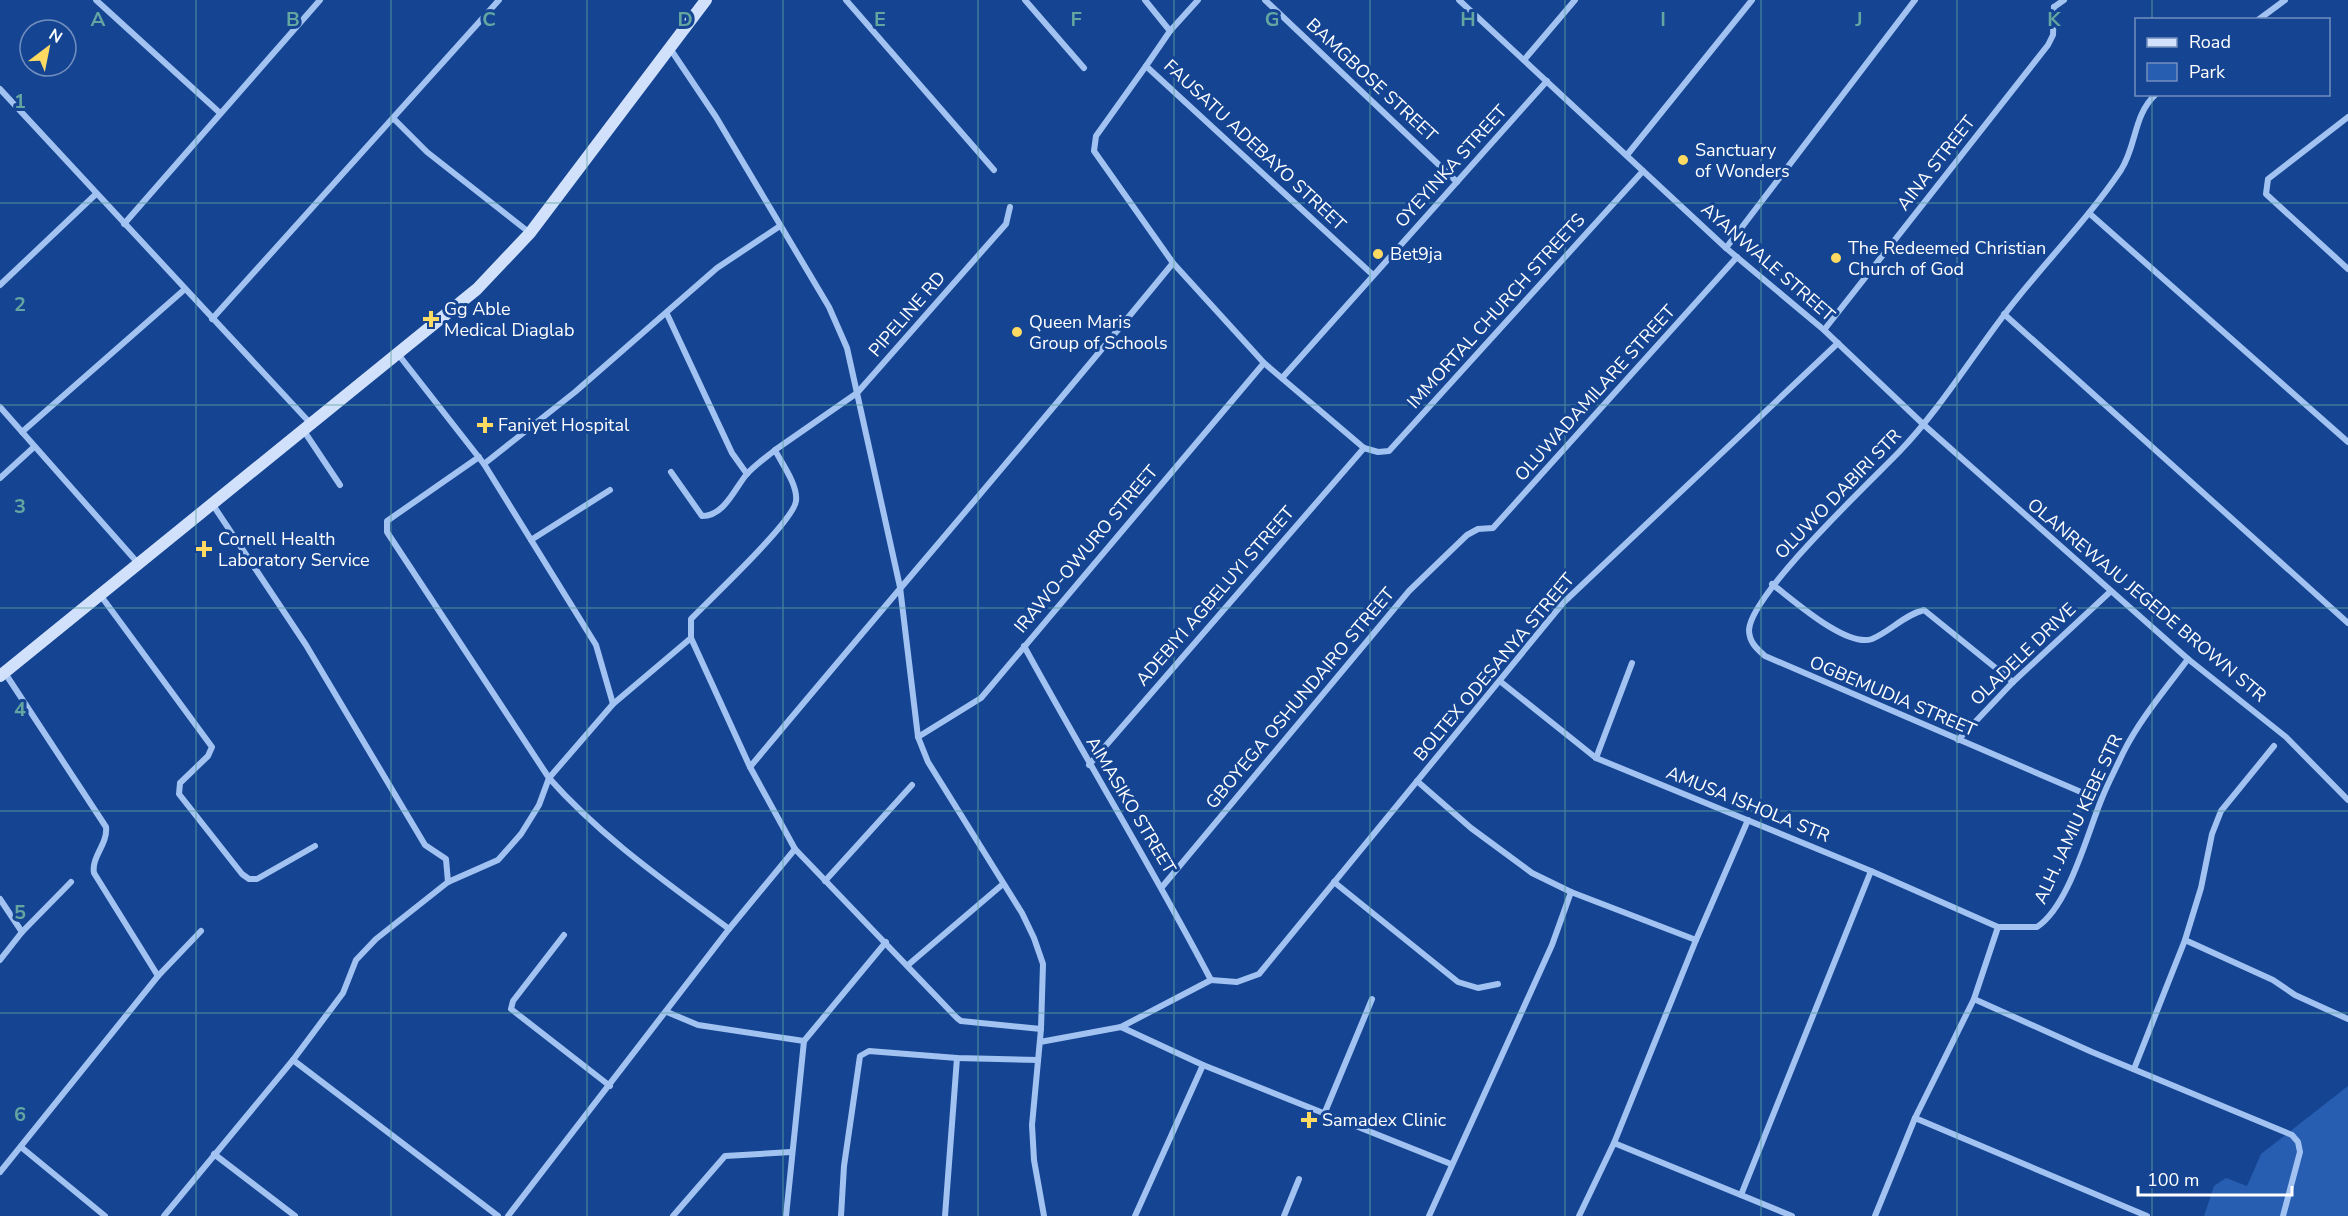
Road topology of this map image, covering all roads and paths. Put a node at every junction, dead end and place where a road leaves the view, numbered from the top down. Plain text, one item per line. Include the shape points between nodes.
1 (96, 0) edge
2 (320, 0) edge
3 (499, 0) edge
4 (706, 0) edge
5 (846, 0) edge
6 (1025, 0) edge
7 (1145, 0) edge
8 (1198, 0) edge
9 (1265, 0) edge
10 (1459, 0) edge
11 (1575, 0) edge
12 (1752, 0) edge
13 (1915, 0) edge
14 (2049, 0) edge
15 (2064, 0) edge
16 (2285, 0) edge
17 (2054, 7) junction
18 (2261, 18) edge
19 (1170, 32) junction
20 (669, 46) junction
21 (1524, 60) junction
22 (1146, 66) junction
23 (1084, 68) dead end
24 (1547, 81) junction
25 (2, 94) edge
26 (2154, 96) edge
27 (220, 112) junction
28 (2348, 117) edge
29 (394, 119) junction
30 (1627, 155) junction
31 (994, 170) dead end
32 (1643, 171) junction
33 (1457, 182) junction
34 (96, 194) junction
35 (1011, 207) dead end
36 (2089, 213) junction
37 (123, 224) junction
38 (780, 226) junction
39 (530, 232) junction
40 (1726, 248) junction
41 (1737, 257) junction
42 (1173, 263) junction
43 (2348, 269) edge
44 (1373, 275) junction
45 (0, 285) edge
46 (185, 289) junction
47 (667, 314) junction
48 (2004, 314) junction
49 (212, 319) junction
50 (1824, 330) junction
51 (1838, 343) junction
52 (398, 354) junction
53 (1264, 363) junction
54 (1282, 378) junction
55 (857, 393) junction
56 (0, 407) edge
57 (1924, 425) junction
58 (307, 427) junction
59 (22, 432) junction
60 (2348, 442) edge
61 (34, 447) junction
62 (1364, 448) junction
63 (775, 450) junction
64 (479, 457) junction
65 (484, 464) junction
66 (672, 472) dead end
67 (747, 474) junction
68 (0, 478) edge
69 (340, 485) dead end
70 (610, 490) dead end
71 (213, 505) junction
72 (1467, 535) joint
73 (531, 540) junction
74 (137, 562) junction
75 (1773, 584) junction
76 (900, 587) junction
77 (2111, 591) junction
78 (101, 596) junction
79 (2348, 623) edge
80 (691, 638) junction
81 (1024, 646) junction
82 (2188, 659) junction
83 (1632, 663) dead end
84 (2, 674) edge
85 (1501, 682) junction
86 (2013, 682) junction
87 (613, 705) junction
88 (918, 737) junction
89 (1958, 740) junction
90 (2274, 746) dead end
91 (1596, 758) junction
92 (1089, 765) junction
93 (750, 767) junction
94 (549, 778) junction
95 (1417, 781) junction
96 (912, 785) dead end
97 (2088, 795) dead end
98 (2348, 800) edge
99 (1748, 820) junction
100 (315, 846) dead end
101 (795, 849) junction
102 (1871, 871) junction
103 (825, 881) junction
104 (71, 882) dead end
105 (448, 882) junction
106 (1334, 882) junction
107 (1003, 884) junction
108 (1162, 886) junction
109 (1571, 892) junction
110 (0, 899) edge
111 (1998, 927) junction
112 (729, 929) junction
113 (201, 931) dead end
114 (22, 932) junction
115 (564, 935) dead end
116 (1696, 940) junction
117 (2185, 940) junction
118 (886, 942) junction
119 (0, 960) edge
120 (908, 965) junction
121 (159, 976) junction
122 (1211, 980) junction
123 (1498, 984) dead end
124 (1372, 999) dead end
125 (1974, 999) junction
126 (667, 1012) junction
127 (2348, 1019) edge
128 (1122, 1027) junction
129 (1041, 1029) junction
130 (804, 1041) junction
131 (1040, 1042) junction
132 (957, 1058) junction
133 (293, 1060) junction
134 (1038, 1060) junction
135 (1203, 1065) junction
136 (2134, 1069) junction
137 (609, 1086) junction
138 (1325, 1112) junction
139 (1915, 1118) junction
140 (1614, 1143) junction
141 (21, 1148) junction
142 (791, 1152) junction
143 (214, 1154) junction
144 (1451, 1164) junction
145 (0, 1172) edge
146 (1299, 1179) dead end
147 (1741, 1195) junction
148 (105, 1216) edge
149 (164, 1216) edge
150 (295, 1216) edge
151 (498, 1216) edge
152 (508, 1216) edge
153 (673, 1216) edge
154 (786, 1216) edge
155 (841, 1216) edge
156 (945, 1216) edge
157 (1044, 1216) edge
158 (1136, 1216) edge
159 (1284, 1216) edge
160 (1430, 1216) edge
161 (1579, 1216) edge
162 (1792, 1216) edge
163 (1875, 1216) edge
164 (2147, 1216) edge
165 (2283, 1216) edge

1 - 27 street
2 - 27 street
3 - 29 street
4 - 20 main road
5 - 31 street
6 - 23 street
7 - 19 street
8 - 19 street, FAUSATU ADEBAYO STREET
9 - 33 street, BAMGBOSE STREET
10 - 21 street, AYANWALE STREET
11 - 21 street
12 - 30 street
13 - 40 street
14 - 17 street
15 - 17 street
16 - 18 street
17 - 50 street, AINA STREET via 2053,35 2048,45
19 - 22 street, FAUSATU ADEBAYO STREET
20 - 38 street
20 - 39 main road
21 - 24 street, AYANWALE STREET
22 - 42 street via 1096,136 1094,151
22 - 44 street, FAUSATU ADEBAYO STREET
24 - 30 street, AYANWALE STREET
24 - 33 street, OYEYINKA STREET
25 - 34 street
26 - 36 street, OLUWO DABIRI STR via 2144,105 2131,152
27 - 37 street
28 - 43 street via 2268,179 2265,188 2266,194
29 - 39 street via 427,152
29 - 49 street
30 - 32 street, AYANWALE STREET
32 - 40 street, AYANWALE STREET
32 - 62 street, IMMORTAL CHURCH STREETS via 1389,451
33 - 44 street, OYEYINKA STREET
34 - 37 street
34 - 45 street
35 - 55 street, PIPELINE RD via 1006,224
36 - 48 street, OLUWO DABIRI STR
36 - 60 street
37 - 46 street
38 - 47 street via 717,268
38 - 55 street via 829,307 847,348
39 - 52 main road via 477,289
40 - 41 street, AYANWALE STREET
41 - 50 street, AYANWALE STREET
41 - 72 street, OLUWADAMILARE STREET via 1493,528
42 - 53 street
42 - 76 street
44 - 54 street, OYEYINKA STREET
46 - 49 street
46 - 59 street
47 - 65 street
47 - 67 street via 732,453
48 - 57 street, OLUWO DABIRI STR
48 - 79 street
49 - 58 street
50 - 51 street, AYANWALE STREET
51 - 57 street, AYANWALE STREET
51 - 85 street, BOLTEX ODESANYA STREET via 1563,603
52 - 58 main road
52 - 64 street
53 - 54 street
53 - 81 street, IRAWO-OWURO STREET
54 - 62 street
55 - 63 street, PIPELINE RD
55 - 76 street
56 - 59 street
57 - 75 street, OLUWO DABIRI STR
57 - 77 street, OLANREWAJU JEGEDE BROWN STR
58 - 69 street
58 - 71 main road
59 - 61 street
61 - 68 street
61 - 74 street
62 - 92 street, ADEBIYI AGBELUYI STREET
63 - 67 street, PIPELINE RD
63 - 80 street via 796,493 794,509 752,559 691,619
64 - 65 street
64 - 94 street via 387,521 386,528
65 - 73 street
66 - 67 street, PIPELINE RD via 702,516 716,512
70 - 73 street
71 - 74 main road
71 - 105 street via 306,645 425,845 446,859
72 - 108 street, GBOYEGA OSHUNDAIRO STREET via 1409,591
73 - 87 street via 596,645
74 - 78 main road
75 - 86 street via 1822,624 1861,640 1872,639 1924,610
75 - 89 street, OGBEMUDIA STREET via 1751,618 1749,629 1754,646 1765,656
76 - 88 street
76 - 93 street
77 - 82 street, OLANREWAJU JEGEDE BROWN STR
77 - 86 street, OLADELE DRIVE
78 - 84 main road
78 - 100 street via 212,747 180,783 179,794 242,874 257,879
80 - 87 street
80 - 93 street
81 - 88 street, IRAWO-OWURO STREET via 981,698
81 - 92 street, AIMASIKO STREET
82 - 98 street, OLANREWAJU JEGEDE BROWN STR via 2286,737
82 - 111 street, ALH. JAMIU KEBE STR via 2139,724 2101,799 2076,868 2046,922 2037,927
83 - 91 street
84 - 121 street via 106,827 94,873
85 - 91 street, AMUSA ISHOLA STR
85 - 95 street, BOLTEX ODESANYA STREET
86 - 89 street, OLADELE DRIVE
87 - 94 street
88 - 107 street via 927,762
89 - 97 street, OGBEMUDIA STREET
90 - 117 street via 2220,811
91 - 99 street, AMUSA ISHOLA STR
92 - 108 street, AIMASIKO STREET
93 - 101 street
94 - 105 street via 539,805 521,834 498,860
94 - 112 street via 606,835
95 - 106 street, BOLTEX ODESANYA STREET
95 - 109 street via 1532,873
96 - 103 street
99 - 102 street, AMUSA ISHOLA STR
99 - 116 street
101 - 103 street
101 - 112 street
102 - 111 street, AMUSA ISHOLA STR
102 - 147 street
103 - 118 street
104 - 114 street
105 - 133 street via 376,939 356,960 343,993
106 - 122 street, BOLTEX ODESANYA STREET via 1259,974 1237,982
106 - 123 street via 1458,982 1478,988
107 - 120 street
107 - 129 street via 1034,938 1043,964
108 - 122 street, AIMASIKO STREET
109 - 116 street
109 - 144 street via 1552,945
110 - 114 street
111 - 125 street
112 - 126 street
113 - 121 street
114 - 119 street
115 - 137 street via 513,1001 511,1009
116 - 140 street
117 - 127 street
117 - 136 street
118 - 120 street
118 - 130 street
120 - 129 street via 961,1022
121 - 141 street
122 - 128 street
124 - 138 street
125 - 136 street
125 - 139 street
126 - 130 street via 698,1025
126 - 137 street
128 - 131 street
128 - 135 street
129 - 131 street
130 - 142 street
131 - 134 street
132 - 134 street
132 - 155 street via 869,1051 860,1056
132 - 156 street
133 - 143 street
133 - 151 street
134 - 157 street via 1032,1125
135 - 138 street
135 - 158 street
136 - 165 street via 2292,1135 2300,1152
137 - 152 street
138 - 144 street
139 - 163 street
139 - 164 street
140 - 147 street
140 - 161 street
141 - 145 street
141 - 148 street
142 - 153 street via 724,1156
142 - 154 street
143 - 149 street
143 - 150 street
144 - 160 street
146 - 159 street
147 - 162 street

